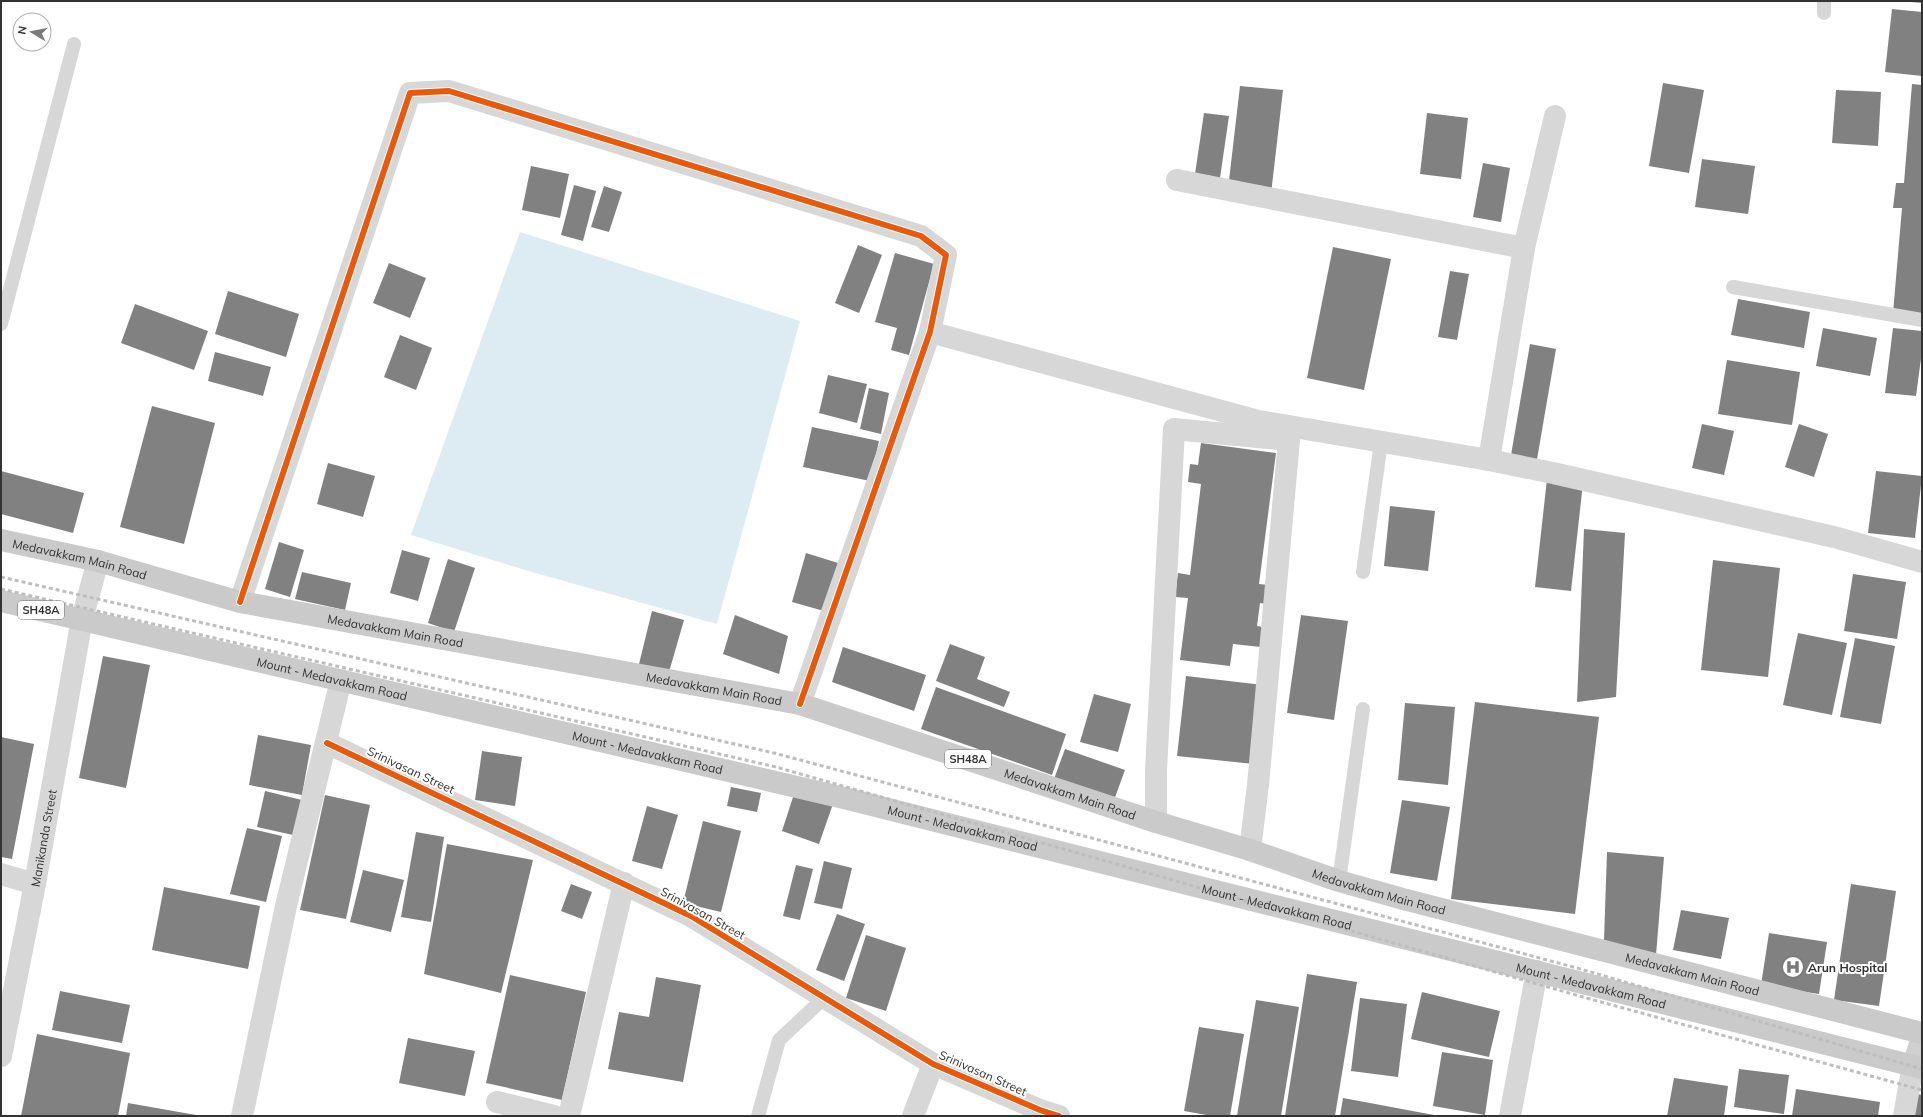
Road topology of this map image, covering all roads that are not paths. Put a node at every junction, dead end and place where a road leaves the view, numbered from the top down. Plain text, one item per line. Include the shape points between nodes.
1 (74, 44) dead end
2 (1555, 116) dead end
3 (1177, 180) dead end
4 (1524, 248) junction
5 (1733, 287) dead end
6 (1922, 320) edge
7 (1, 324) edge
8 (930, 332) junction
9 (1381, 442) junction
10 (1489, 460) junction
11 (1, 540) edge
12 (98, 561) junction
13 (1922, 562) edge
14 (1363, 572) dead end
15 (1, 601) edge
16 (240, 602) junction
17 (82, 620) junction
18 (341, 680) junction
19 (800, 704) junction
20 (1363, 709) dead end
21 (327, 743) junction
22 (1156, 822) junction
23 (1250, 850) junction
24 (1, 874) edge
25 (1340, 880) junction
26 (624, 883) junction
27 (35, 884) junction
28 (1537, 971) junction
29 (825, 997) junction
30 (1922, 1033) edge
31 (1922, 1038) edge
32 (1, 1056) edge
33 (933, 1064) junction
34 (1917, 1066) edge
35 (497, 1102) dead end
36 (242, 1116) edge
37 (554, 1116) edge
38 (569, 1116) edge
39 (758, 1116) edge
40 (914, 1116) edge
41 (1059, 1116) edge
42 (1510, 1116) edge
43 (1904, 1116) edge

1 - 7 lane
2 - 4 street
3 - 4 street
4 - 10 street
5 - 6 lane
8 - 9 street via 1259,421
8 - 16 street via 946,255 921,236 449,91 410,93
8 - 19 street
9 - 10 street
9 - 14 lane
10 - 13 street via 1834,537
11 - 12 main road, Medavakkam Main Road / SH48A
12 - 16 main road, Medavakkam Main Road / SH48A
12 - 17 street, Manikanda Street
15 - 17 main road, Mount - Medavakkam Road / SH48A
16 - 19 main road, Medavakkam Main Road / SH48A
17 - 18 main road, Mount - Medavakkam Road / SH48A
17 - 27 street, Manikanda Street
18 - 21 street
18 - 28 main road, Mount - Medavakkam Road / SH48A via 844,798
19 - 22 main road, Medavakkam Main Road / SH48A
20 - 25 lane
21 - 26 street, Srinivasan Street
21 - 36 street via 286,906
22 - 23 main road, Medavakkam Main Road / SH48A
22 - 23 street via 1156,770 1174,429 1289,440
23 - 25 main road, Medavakkam Main Road / SH48A
24 - 27 street
25 - 30 main road, Medavakkam Main Road / SH48A via 1403,899
26 - 29 street, Srinivasan Street via 692,916
26 - 38 street
27 - 32 street, Manikanda Street
28 - 34 main road, Mount - Medavakkam Road / SH48A
28 - 42 street
29 - 33 street, Srinivasan Street
29 - 39 lane via 779,1040
31 - 34 street
33 - 40 street
33 - 41 street, Srinivasan Street
34 - 43 street
35 - 37 street

